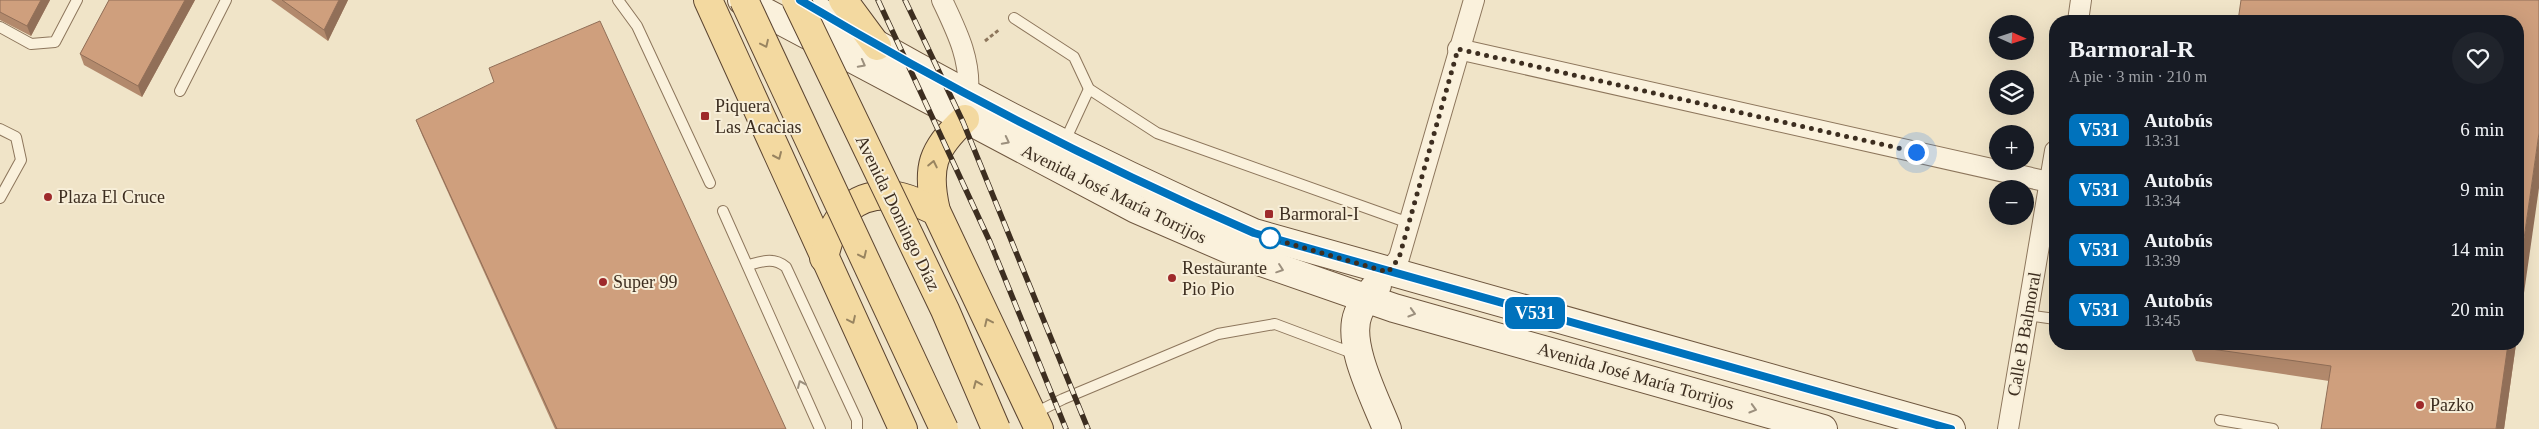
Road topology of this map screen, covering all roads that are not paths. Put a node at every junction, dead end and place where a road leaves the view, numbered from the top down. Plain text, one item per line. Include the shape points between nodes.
1 (77, 0) edge
2 (226, 0) edge
3 (618, 0) edge
4 (708, 0) edge
5 (743, 0) edge
6 (798, 0) edge
7 (843, 0) edge
8 (942, 0) edge
9 (1474, 0) edge
10 (2081, 0) edge
11 (2079, 15) edge
12 (1014, 18) road end
13 (0, 27) edge
14 (877, 46) junction
15 (1458, 49) junction
16 (1089, 89) junction
17 (180, 91) dead end
18 (966, 107) junction
19 (0, 129) edge
20 (1059, 154) junction
21 (710, 182) dead end
22 (2049, 182) edge
23 (2049, 188) edge
24 (0, 198) edge
25 (724, 211) dead end
26 (936, 211) junction
27 (1409, 224) junction
28 (824, 258) junction
29 (749, 265) junction
30 (1388, 272) junction
31 (1365, 299) junction
32 (2028, 315) junction
33 (2049, 318) edge
34 (1359, 355) junction
35 (2220, 420) dead end
36 (1036, 422) edge
37 (820, 429) edge
38 (857, 429) edge
39 (903, 429) edge
40 (944, 429) edge
41 (996, 429) edge
42 (1387, 429) edge
43 (1823, 429) edge
44 (1951, 429) edge
45 (2008, 429) edge
46 (2273, 429) edge

1 - 13 lane via 55,42 31,44
2 - 17 lane
3 - 21 lane via 637,26
4 -> 28 main road
5 -> 18 main road, Avenida José María Torrijos
5 -> 40 main road, bridge
6 - 14 main road, Avenida José María Torrijos
41 -> 6 main road, Avenida Domingo Díaz, bridge via 945,310
7 - 14 main road
8 - 18 street via 966,57 970,75
9 - 15 street
10 - 11 street
12 - 16 lane via 1074,57
14 - 18 main road, Avenida José María Torrijos
15 - 22 street
15 - 27 street
16 - 20 lane
16 - 27 lane via 1157,133
18 - 20 main road, Avenida José María Torrijos
26 -> 18 main road via 930,186 933,160
19 - 24 lane via 16,137 21,160
20 - 30 main road, Avenida José María Torrijos via 1144,184 1254,233
20 -> 31 main road, Avenida José María Torrijos via 1136,209 1247,257
23 - 32 street, Calle B Balmoral
25 - 29 lane
26 - 28 main road via 898,196 873,196 847,208 829,233
36 -> 26 main road
27 - 30 street via 1399,258
28 -> 39 main road
37 -> 29 lane
29 - 38 lane via 765,260 779,261 786,267 857,420
30 - 31 main road
30 - 44 main road, Avenida José María Torrijos
31 - 34 main road via 1357,315
31 -> 43 main road, Avenida José María Torrijos
32 - 33 lane
32 - 45 street, Calle B Balmoral
34 - 36 lane via 1275,324 1218,334 1063,399
34 - 42 main road
35 - 46 lane

